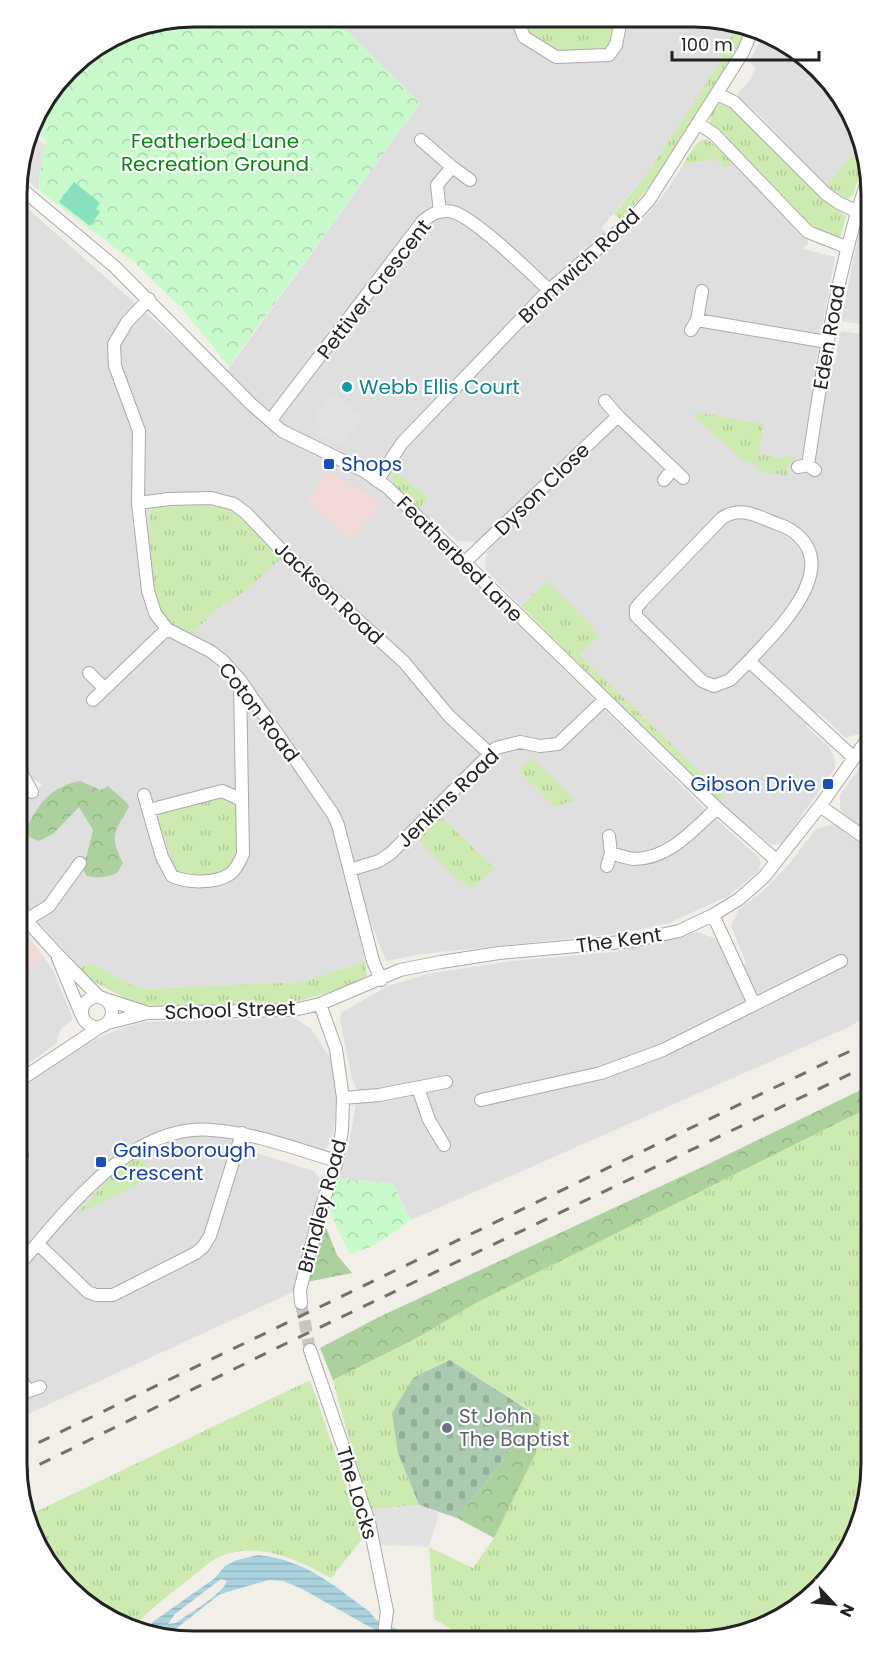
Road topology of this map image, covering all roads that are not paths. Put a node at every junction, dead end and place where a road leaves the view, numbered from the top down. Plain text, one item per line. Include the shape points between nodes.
1 (520, 27) edge
2 (619, 27) edge
3 (750, 37) edge
4 (717, 94) junction
5 (698, 123) junction
6 (421, 141) dead end
7 (452, 167) junction
8 (470, 180) dead end
9 (27, 194) edge
10 (861, 198) edge
11 (856, 211) junction
12 (440, 212) junction
13 (846, 247) junction
14 (549, 290) junction
15 (702, 291) dead end
16 (149, 299) junction
17 (827, 342) junction
18 (604, 401) dead end
19 (618, 416) junction
20 (270, 421) junction
21 (807, 468) dead end
22 (673, 469) junction
23 (683, 478) dead end
24 (664, 480) dead end
25 (377, 481) junction
26 (138, 503) junction
27 (466, 561) junction
28 (167, 629) junction
29 (749, 661) junction
30 (88, 673) dead end
31 (240, 680) junction
32 (104, 688) junction
33 (93, 700) dead end
34 (604, 700) junction
35 (861, 748) edge
36 (490, 754) junction
37 (854, 758) junction
38 (241, 770) junction
39 (27, 783) edge
40 (222, 791) junction
41 (32, 792) dead end
42 (144, 795) dead end
43 (242, 800) junction
44 (820, 806) junction
45 (717, 808) junction
46 (148, 810) junction
47 (861, 835) edge
48 (609, 836) dead end
49 (611, 853) junction
50 (777, 861) junction
51 (80, 863) dead end
52 (607, 866) dead end
53 (350, 870) junction
54 (713, 915) junction
55 (27, 919) edge
56 (27, 921) edge
57 (57, 954) junction
58 (841, 961) dead end
59 (381, 980) junction
60 (102, 998) junction
61 (320, 1004) junction
62 (754, 1004) junction
63 (147, 1013) junction
64 (82, 1016) junction
65 (104, 1025) junction
66 (59, 1053) junction
67 (27, 1075) edge
68 (447, 1082) dead end
69 (418, 1088) junction
70 (343, 1098) junction
71 (482, 1100) dead end
72 (242, 1133) junction
73 (444, 1145) dead end
74 (337, 1161) junction
75 (38, 1244) junction
76 (27, 1256) edge
77 (301, 1302) tunnel mouth
78 (310, 1350) tunnel mouth
79 (385, 1631) edge

1 - 2 street via 524,37 556,57 609,55 616,45
3 - 4 street, Bromwich Road
4 - 5 street, Bromwich Road
4 - 11 street via 734,102 826,194
5 - 13 street via 714,134 808,232
5 - 14 street, Bromwich Road via 649,200
6 - 7 street
7 - 8 street
7 - 12 street via 437,185
9 - 16 street, Featherbed Lane
10 - 11 street, Eden Road
11 - 13 street, Eden Road
12 - 14 street, Pettiver Crescent via 460,214 476,225
12 - 20 street, Pettiver Crescent via 423,221
13 - 17 street, Eden Road
14 - 25 street, Bromwich Road via 402,443
15 - 17 street via 694,325
16 - 20 street, Featherbed Lane
16 - 26 street via 127,322 114,344 115,366 139,431
17 - 21 street, Eden Road
18 - 19 street
19 - 22 street
19 - 27 street, Dyson Close
20 - 25 street, Featherbed Lane
22 - 23 street
22 - 24 street
25 - 27 street, Featherbed Lane
26 - 28 street via 148,591 155,613
26 - 36 street, Jackson Road via 211,498 234,504 404,662 449,716
27 - 34 street, Featherbed Lane
28 - 31 street, Coton Road via 210,651
28 - 32 street
29 - 29 street via 730,680 714,686 702,681 636,616 641,602 722,518 738,512 748,512 790,529 806,546 810,558 809,582 803,597
29 - 37 street
30 - 32 street
31 - 38 street
31 - 53 street, Coton Road via 333,814
32 - 33 street
34 - 36 street, Jenkins Road via 558,744 520,742 496,748
34 - 45 street, Featherbed Lane
35 - 37 street, The Kent
36 - 53 street, Jenkins Road via 391,853
37 - 44 street, The Kent
38 - 40 street
38 - 43 street
39 - 41 street
40 - 43 street
40 - 46 street
42 - 46 street
43 - 46 street via 243,854 236,868 222,878 191,882 172,876
44 - 47 street
44 - 50 street, The Kent
45 - 49 street via 676,845 656,855 633,859
45 - 50 street, Featherbed Lane
48 - 49 street
49 - 52 street
50 - 54 street, The Kent via 739,899
51 - 55 street via 74,879 49,906
53 - 59 street, Coton Road
54 - 59 street, The Kent via 655,937 476,956 400,970
54 - 62 street
56 - 57 street, School Street
57 - 60 street, School Street
57 - 64 street, School Street
58 - 62 street
59 - 61 street, School Street
60 - 63 street, School Street
60 - 64 street via 86,1001
60 - 65 street via 112,1010
61 - 63 street, School Street via 294,1010
61 - 70 street, Brindley Road via 336,1049
62 - 71 street via 663,1050 601,1073
63 - 65 street, School Street
64 - 65 street via 91,1027
64 - 66 street via 77,1033
65 - 66 street, School Street
66 - 67 street
68 - 69 street
69 - 70 street
69 - 73 street via 429,1120
70 - 74 street, Brindley Road
72 - 74 street
72 - 75 street via 190,1131 143,1145 89,1188
72 - 75 street via 210,1236 196,1253 114,1295 96,1295 88,1292
74 - 77 street, Brindley Road via 300,1290
75 - 76 street
78 - 79 street, The Locks via 369,1522 387,1615

